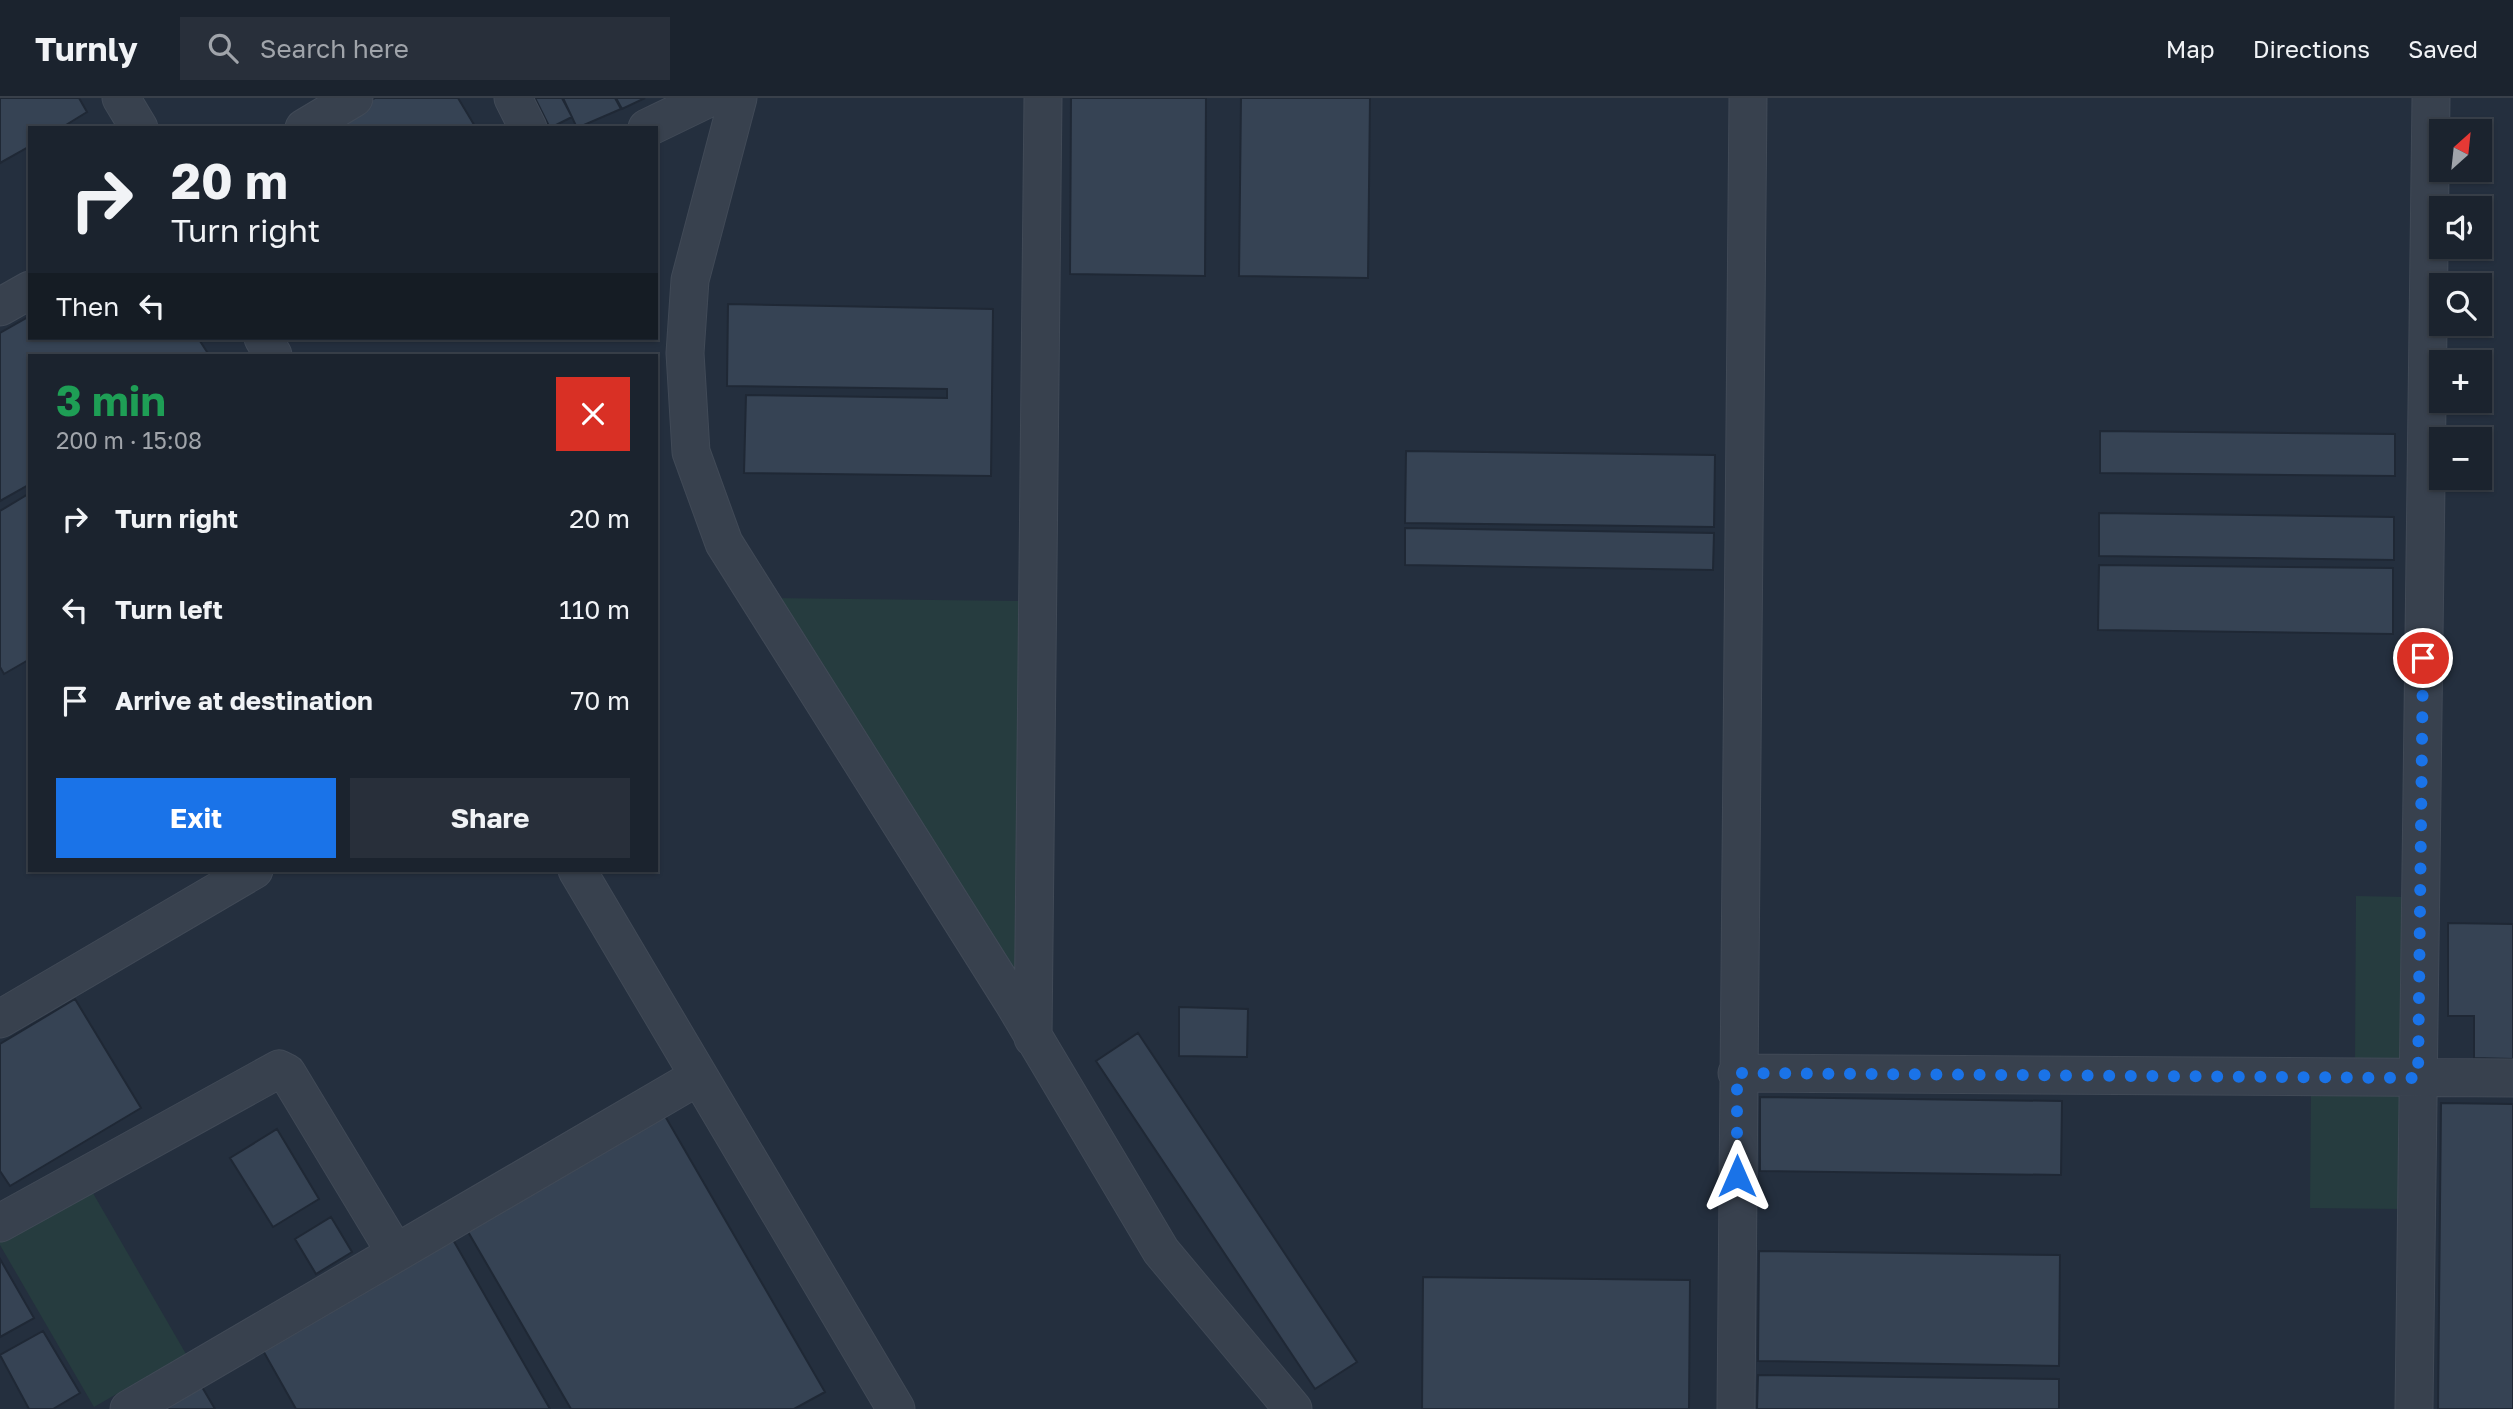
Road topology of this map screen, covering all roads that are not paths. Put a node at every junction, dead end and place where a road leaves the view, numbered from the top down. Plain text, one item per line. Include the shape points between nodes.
1 (121, 98) edge
2 (354, 98) edge
3 (513, 98) edge
4 (709, 98) edge
5 (737, 98) edge
6 (1043, 98) edge
7 (1748, 98) edge
8 (2431, 98) edge
9 (138, 126) edge
10 (307, 126) edge
11 (527, 126) edge
12 (651, 126) edge
13 (28, 291) edge
14 (0, 307) edge
15 (251, 872) edge
16 (578, 872) edge
17 (0, 1018) edge
18 (1033, 1041) junction
19 (1737, 1073) junction
20 (699, 1076) junction
21 (2418, 1078) junction
22 (2513, 1079) edge
23 (0, 1223) edge
24 (395, 1252) junction
25 (129, 1409) edge
26 (896, 1409) edge
27 (1293, 1409) edge
28 (1736, 1409) edge
29 (2414, 1409) edge

1 - 9 street
2 - 10 street
3 - 11 street
4 - 12 street
5 - 18 street via 690,280 685,353 691,452 723,543 1013,1002
6 - 18 street
7 - 19 street
8 - 21 street
13 - 14 street
15 - 17 street
16 - 20 street
18 - 27 street via 1161,1251
19 - 21 street
19 - 28 street
20 - 24 street
20 - 26 street
21 - 22 street
21 - 29 street
23 - 24 street via 279,1069 286,1073
24 - 25 street

